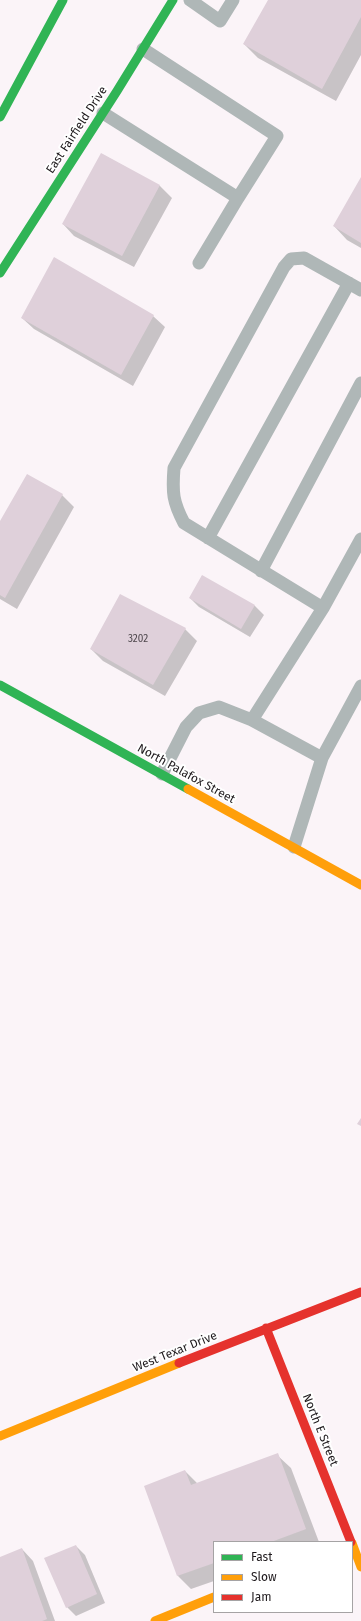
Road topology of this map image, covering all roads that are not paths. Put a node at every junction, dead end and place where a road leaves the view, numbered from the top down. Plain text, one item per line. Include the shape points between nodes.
1 (63, 0) edge
2 (173, 0) edge
3 (190, 0) edge
4 (233, 0) edge
5 (143, 49) junction
6 (103, 113) junction
7 (0, 117) edge
8 (238, 198) junction
9 (199, 263) dead end
10 (0, 273) edge
11 (349, 283) junction
12 (361, 290) edge
13 (361, 383) edge
14 (208, 538) junction
15 (361, 539) edge
16 (261, 571) junction
17 (323, 608) junction
18 (0, 685) edge
19 (361, 686) edge
20 (252, 720) junction
21 (322, 758) junction
22 (162, 774) junction
23 (294, 847) junction
24 (361, 885) edge
25 (361, 1292) edge
26 (266, 1328) junction
27 (0, 1436) edge
28 (354, 1539) edge
29 (361, 1567) edge
30 (213, 1597) edge
31 (155, 1621) edge

1 - 7 main road
2 - 5 main road, East Fairfield Drive
3 - 4 lane via 220,21
5 - 6 main road, East Fairfield Drive
5 - 8 lane via 277,136
6 - 8 lane
6 - 10 main road, East Fairfield Drive
8 - 9 lane
11 - 12 lane
11 - 14 lane
11 - 14 lane via 304,258 291,258 284,267 174,468 174,505 184,523
13 - 16 lane
14 - 16 lane
15 - 17 lane
16 - 17 lane
17 - 20 lane
18 - 22 main road, North Palafox Street
19 - 21 lane
20 - 21 lane
20 - 22 lane via 219,707 199,713 186,727
21 - 23 lane
22 - 23 main road, North Palafox Street
23 - 24 main road, North Palafox Street
25 - 26 main road, West Texar Drive
26 - 27 main road, West Texar Drive
26 - 28 main road, North E Street
28 - 29 main road, North E Street
30 - 31 main road

